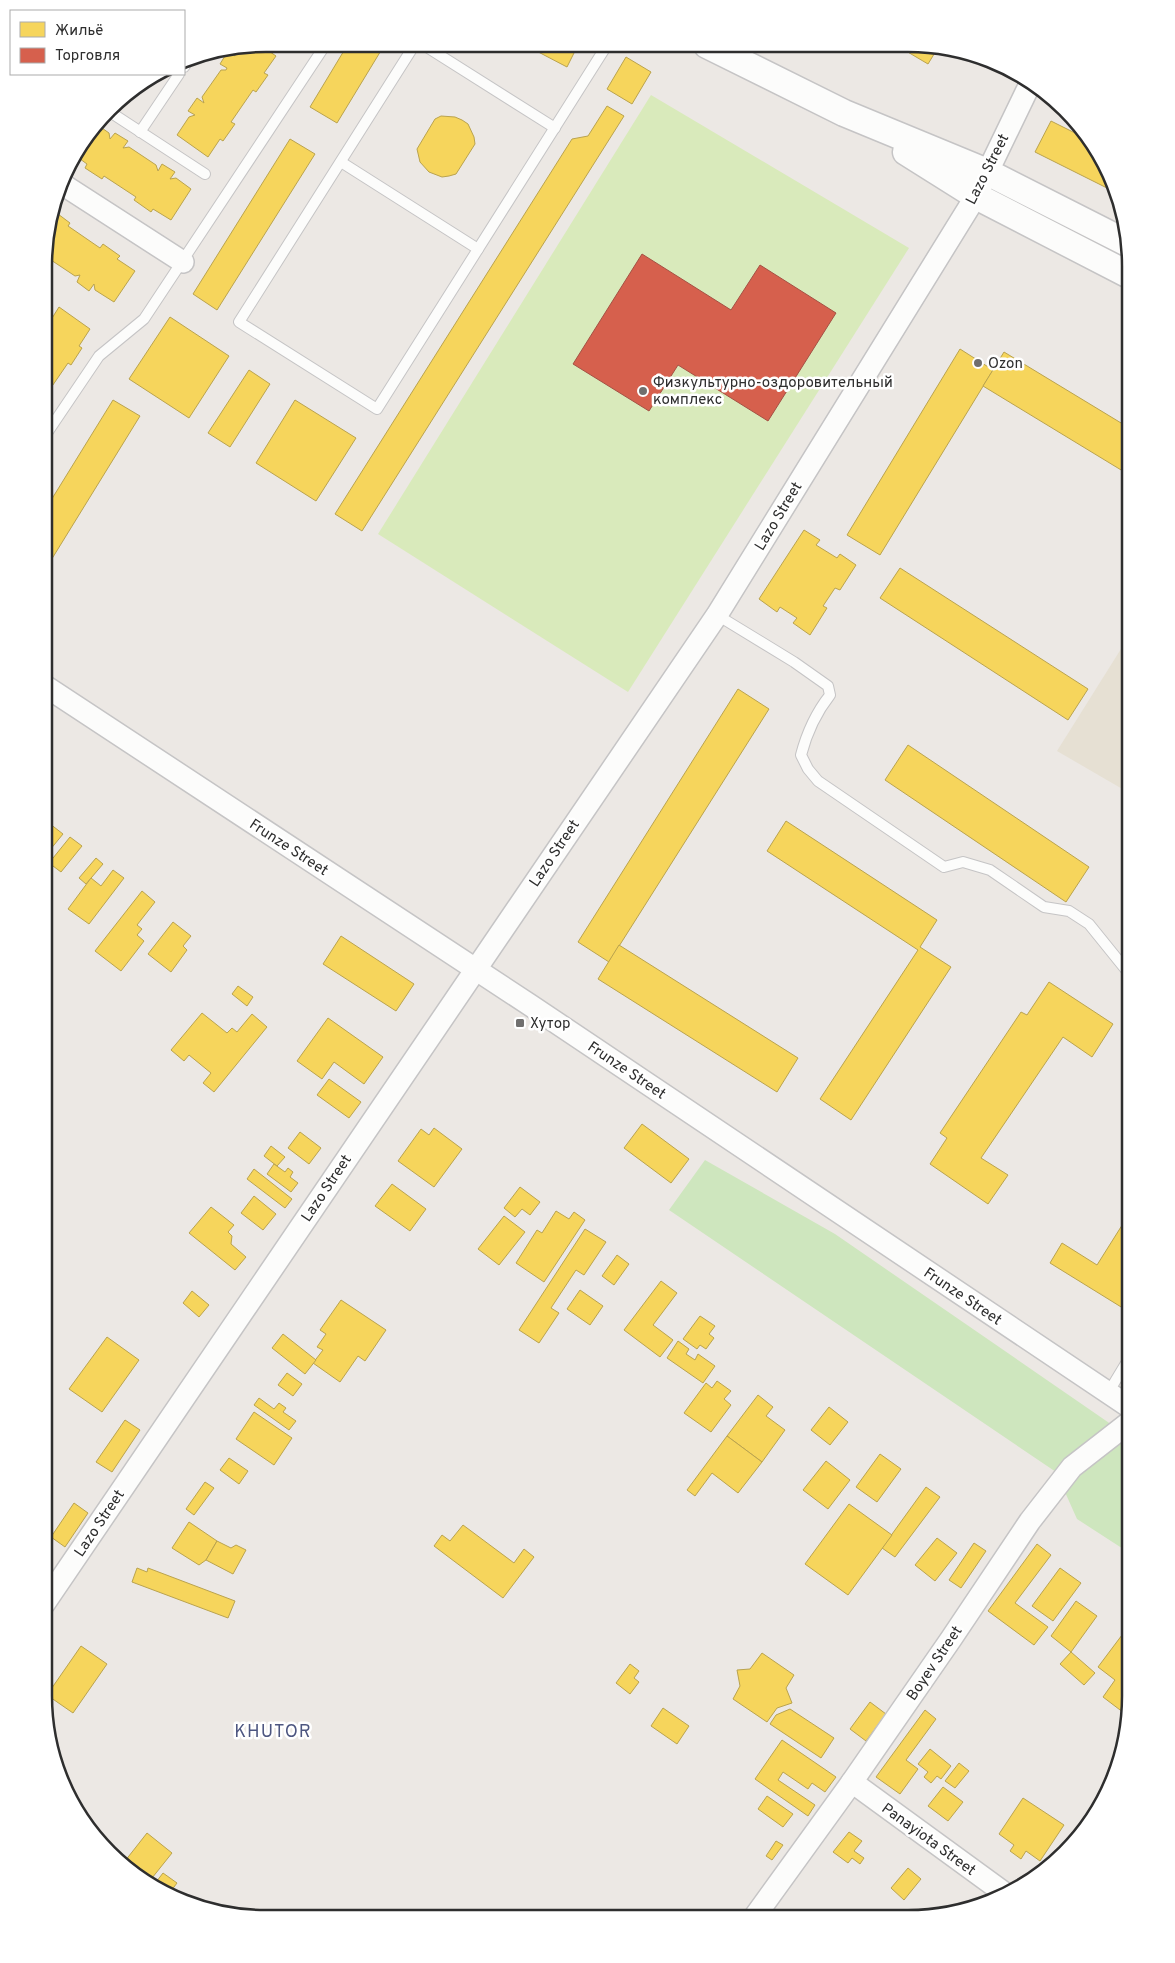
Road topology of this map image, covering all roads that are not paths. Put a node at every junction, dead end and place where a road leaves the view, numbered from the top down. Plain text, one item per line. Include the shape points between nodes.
1 (321, 52) edge
2 (410, 52) edge
3 (435, 52) edge
4 (603, 52) edge
5 (721, 52) edge
6 (178, 75) edge
7 (1027, 89) edge
8 (844, 113) junction
9 (115, 115) edge
10 (554, 128) junction
11 (140, 132) junction
12 (341, 162) junction
13 (987, 172) junction
14 (205, 174) dead end
15 (68, 188) edge
16 (976, 196) junction
17 (1121, 240) edge
18 (478, 248) junction
19 (182, 262) junction
20 (1122, 271) edge
21 (52, 426) edge
22 (718, 615) junction
23 (52, 691) edge
24 (1122, 965) edge
25 (475, 970) junction
26 (1122, 1370) edge
27 (1108, 1393) junction
28 (1122, 1402) edge
29 (1122, 1428) edge
30 (52, 1592) edge
31 (852, 1782) junction
32 (1000, 1890) edge
33 (760, 1910) edge

1 - 19 lane
2 - 12 lane
3 - 10 lane
4 - 10 lane
5 - 8 street
6 - 11 lane
7 - 13 street, Lazo Street
8 - 13 street
8 - 16 street
9 - 11 lane
10 - 18 lane
11 - 14 lane
12 - 18 lane
12 - 18 lane via 239,322 377,409
13 - 16 street, Lazo Street
13 - 17 street
15 - 19 street
16 - 20 street
16 - 22 street, Lazo Street
19 - 21 lane via 144,319 99,356
22 - 24 lane via 828,686 830,695 807,732 801,755 818,781 944,867 963,862 990,870 1044,907 1069,911 1089,924
22 - 25 street, Lazo Street
23 - 25 street, Frunze Street
25 - 27 street, Frunze Street
25 - 30 street, Lazo Street
26 - 27 lane
27 - 28 street, Frunze Street
29 - 31 street, Boyev Street via 1072,1467 1030,1520
31 - 32 street, Panayiota Street
31 - 33 street, Boyev Street

